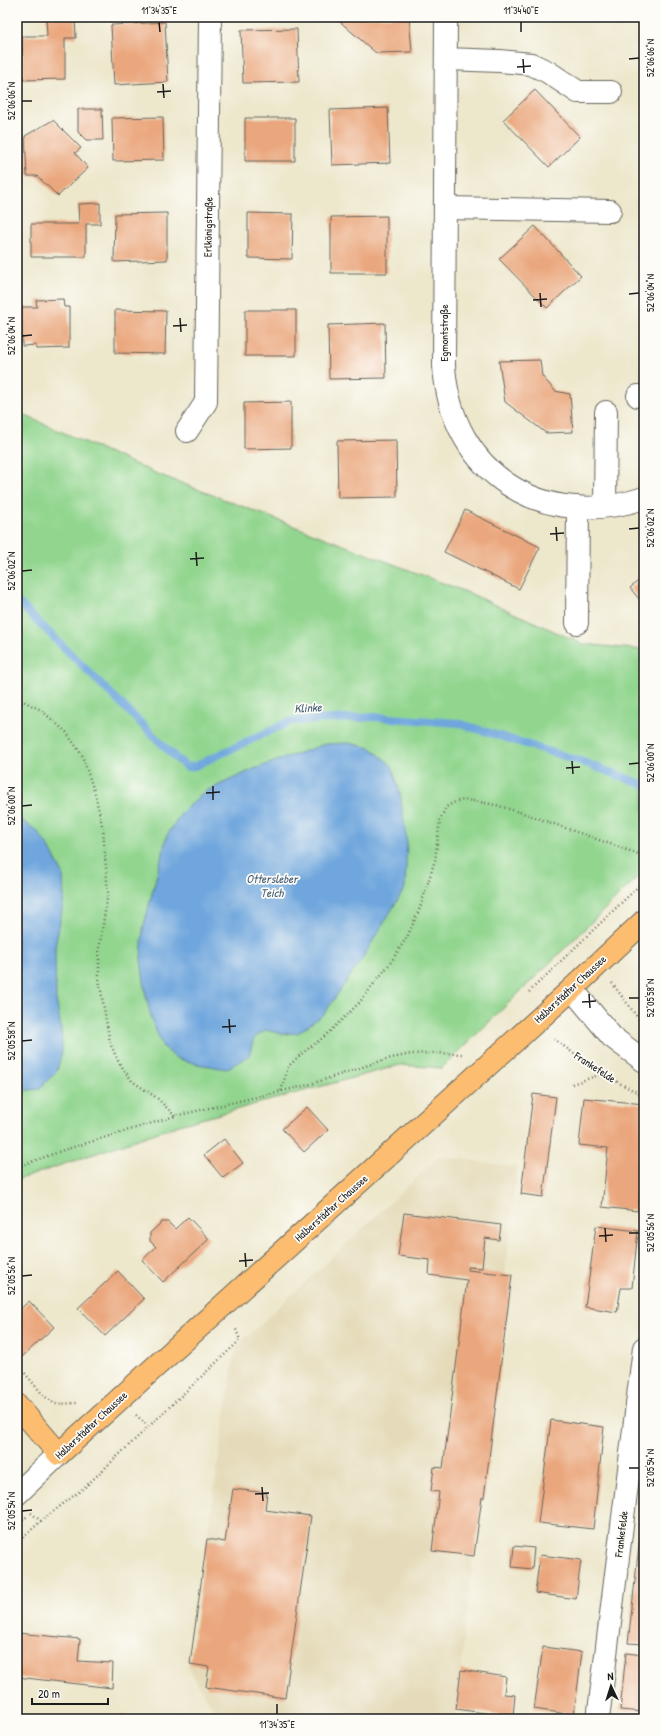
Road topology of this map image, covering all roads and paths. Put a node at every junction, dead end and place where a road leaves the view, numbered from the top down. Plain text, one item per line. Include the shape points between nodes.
1 (210, 17) edge
2 (446, 17) edge
3 (446, 59) junction
4 (611, 92) dead end
5 (444, 208) junction
6 (610, 211) dead end
7 (606, 412) dead end
8 (187, 431) dead end
9 (644, 498) edge
10 (605, 506) junction
11 (578, 508) junction
12 (578, 623) dead end
13 (17, 698) edge
14 (644, 856) edge
15 (644, 921) edge
16 (609, 980) dead end
17 (572, 989) junction
18 (644, 1026) edge
19 (548, 1035) dead end
20 (466, 1054) dead end
21 (644, 1061) edge
22 (602, 1074) junction
23 (572, 1084) dead end
24 (281, 1092) junction
25 (644, 1096) edge
26 (175, 1116) junction
27 (17, 1167) edge
28 (234, 1325) dead end
29 (644, 1348) edge
30 (17, 1364) edge
31 (84, 1402) dead end
32 (17, 1405) edge
33 (59, 1454) junction
34 (17, 1494) edge
35 (17, 1543) edge
36 (598, 1719) edge

1 - 8 street, Erlkönigstraße via 206,402
2 - 3 street, Egmontstraße
3 - 4 street via 531,64 578,92
3 - 5 street, Egmontstraße
5 - 6 street
5 - 11 street, Egmontstraße via 444,366 447,394 456,422 478,460 498,477 522,493 545,503
7 - 10 street
9 - 10 street, Egmontstraße via 625,504
10 - 11 street, Egmontstraße
11 - 12 street
13 - 26 path via 41,710 66,732 82,755 95,794 102,829 108,893 99,950 99,979 110,1043 119,1063 132,1081 157,1098
14 - 24 path via 496,805 468,800 457,801 446,807 440,820 435,860 408,936 359,1003 288,1067
15 - 17 main road, Halberstädter Chaussee
16 - 18 path
17 - 21 street via 612,1037
17 - 33 main road, Halberstädter Chaussee
19 - 22 path, Frankefelde
20 - 24 path via 411,1054
22 - 23 path
22 - 25 path, Frankefelde
24 - 26 path
26 - 27 path
28 - 35 path via 240,1340 85,1487
29 - 36 street, Frankefelde
30 - 31 path via 44,1396 56,1404
32 - 33 main road
33 - 34 street, Halberstädter Chaussee

